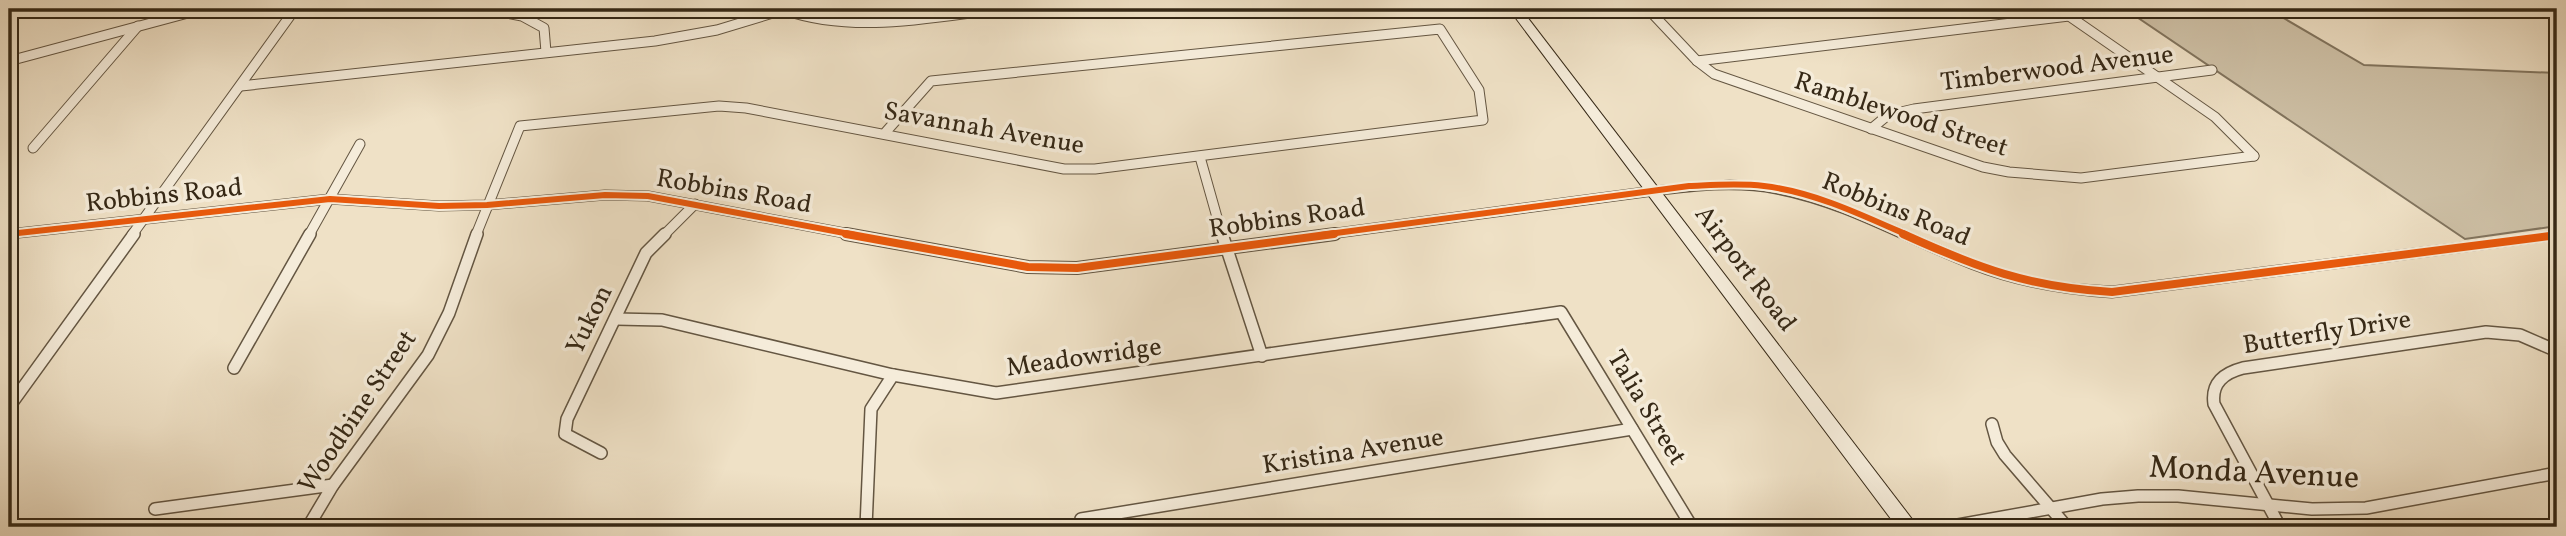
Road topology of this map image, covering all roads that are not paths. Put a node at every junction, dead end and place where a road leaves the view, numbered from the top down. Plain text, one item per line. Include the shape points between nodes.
1 (203, 9) edge
2 (295, 9) edge
3 (485, 9) edge
4 (785, 9) edge
5 (1000, 9) edge
6 (1515, 9) edge
7 (1648, 9) edge
8 (2059, 9) edge
9 (2069, 16) junction
10 (138, 26) junction
11 (546, 52) junction
12 (9, 61) edge
13 (1697, 61) junction
14 (2212, 70) dead end
15 (2158, 76) junction
16 (241, 86) junction
17 (520, 126) joint
18 (1871, 129) junction
19 (884, 134) junction
20 (360, 144) dead end
21 (33, 148) dead end
22 (1200, 158) junction
23 (1653, 191) junction
24 (330, 199) junction
25 (695, 204) junction
26 (487, 205) junction
27 (144, 219) junction
28 (9, 234) edge
29 (2557, 235) edge
30 (1226, 249) junction
31 (1561, 312) joint
32 (616, 319) junction
33 (2557, 351) edge
34 (1262, 356) junction
35 (234, 369) dead end
36 (893, 375) junction
37 (9, 407) edge
38 (1993, 424) dead end
39 (1632, 429) junction
40 (601, 453) dead end
41 (2557, 472) edge
42 (333, 485) junction
43 (2266, 505) junction
44 (155, 509) dead end
45 (2051, 509) junction
46 (1081, 523) edge
47 (308, 527) edge
48 (866, 527) edge
49 (1692, 527) edge
50 (1908, 527) edge
51 (1947, 527) edge
52 (2067, 527) edge
53 (2280, 527) edge

1 - 10 street
2 - 16 street
3 - 11 street via 522,16 544,28
4 - 5 street via 802,18 836,24
4 - 11 street via 680,37
6 - 23 main road, Airport Road
7 - 13 street, Ramblewood Street
8 - 9 street
9 - 13 street
9 - 15 street
10 - 12 street
10 - 21 street
11 - 16 street
13 - 18 street, Ramblewood Street via 1714,74
14 - 15 street, Timberwood Avenue
15 - 18 street, Timberwood Avenue via 1914,109 1888,115
15 - 18 street, Ramblewood Street via 2215,117 2254,156 2081,178 2046,177 1983,167
16 - 27 street
17 - 19 street, Savannah Avenue via 719,106
17 - 26 street, Woodbine Street
19 - 22 street, Savannah Avenue via 1063,169
19 - 22 street, Savannah Avenue via 931,81 1440,29 1479,90 1483,120
20 - 24 street
22 - 30 street
23 - 29 street, Robbins Road via 1739,184 1776,188 1810,197 2006,276 2058,288 2112,292
23 - 30 street, Robbins Road
23 - 50 main road, Airport Road
24 - 26 street, Robbins Road
24 - 27 street, Robbins Road
24 - 35 street
25 - 26 street, Robbins Road via 605,195
25 - 30 street, Robbins Road via 1028,267 1077,268
25 - 32 street, Yukon via 646,253
26 - 42 street, Woodbine Street via 449,313 428,355
27 - 28 street, Robbins Road
27 - 37 street
30 - 34 street
31 - 34 street, Meadowridge
31 - 39 street, Talia Street
32 - 36 street, Meadowridge via 662,320
32 - 40 street, Yukon via 567,419 565,433
33 - 43 street, Butterfly Drive via 2525,336 2486,332 2225,374 2214,387 2214,404
34 - 36 street, Meadowridge via 996,393
36 - 48 street via 871,409
38 - 45 street via 2005,455
39 - 46 street, Kristina Avenue
39 - 49 street, Talia Street
41 - 43 street, Monda Avenue via 2376,507
42 - 44 street
42 - 47 street, Woodbine Street
43 - 45 street, Monda Avenue via 2148,495
43 - 53 street, Butterfly Drive
45 - 51 street, Monda Avenue
45 - 52 street

